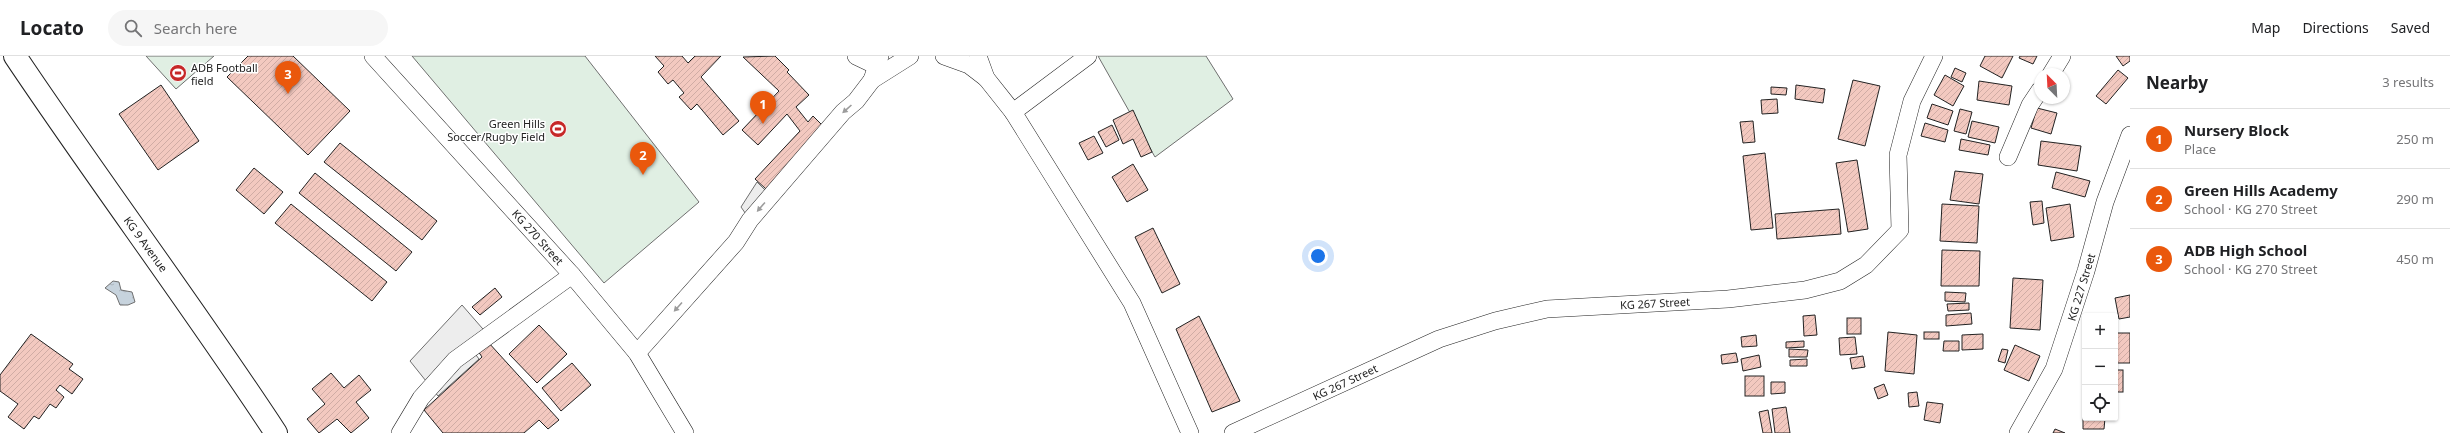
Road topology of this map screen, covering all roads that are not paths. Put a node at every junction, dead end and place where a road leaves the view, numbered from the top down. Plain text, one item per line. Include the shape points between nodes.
1 (15, 56) edge
2 (373, 56) edge
3 (856, 56) edge
4 (910, 56) edge
5 (944, 56) edge
6 (978, 56) edge
7 (1088, 56) edge
8 (1934, 56) edge
9 (2062, 56) edge
10 (876, 67) edge
11 (2055, 68) edge
12 (986, 78) junction
13 (2034, 99) edge
14 (1013, 112) junction
15 (2130, 136) edge
16 (2008, 157) dead end
17 (572, 275) junction
18 (637, 353) junction
19 (276, 433) edge
20 (400, 433) edge
21 (685, 433) edge
22 (1190, 433) edge
23 (1233, 433) edge
24 (2018, 433) edge

1 - 19 main road, KG 9 Avenue via 71,140 219,346
2 - 17 street, KG 270 Street
3 - 10 street
4 - 10 street
5 - 12 street via 968,65
6 - 12 street
7 - 14 street
8 - 23 street, KG 267 Street via 1912,101 1898,155 1900,230 1866,265 1840,281 1805,290 1728,298 1547,309 1495,321 1439,339
9 - 11 street
10 -> 18 street via 856,101 843,112 750,220 736,242
12 - 14 street
13 - 16 street
14 - 22 street via 1132,303
15 - 24 street, KG 227 Street via 2105,202 2054,369
17 - 18 street, KG 270 Street
17 - 20 street via 455,360 421,398
18 - 21 street, KG 270 Street

